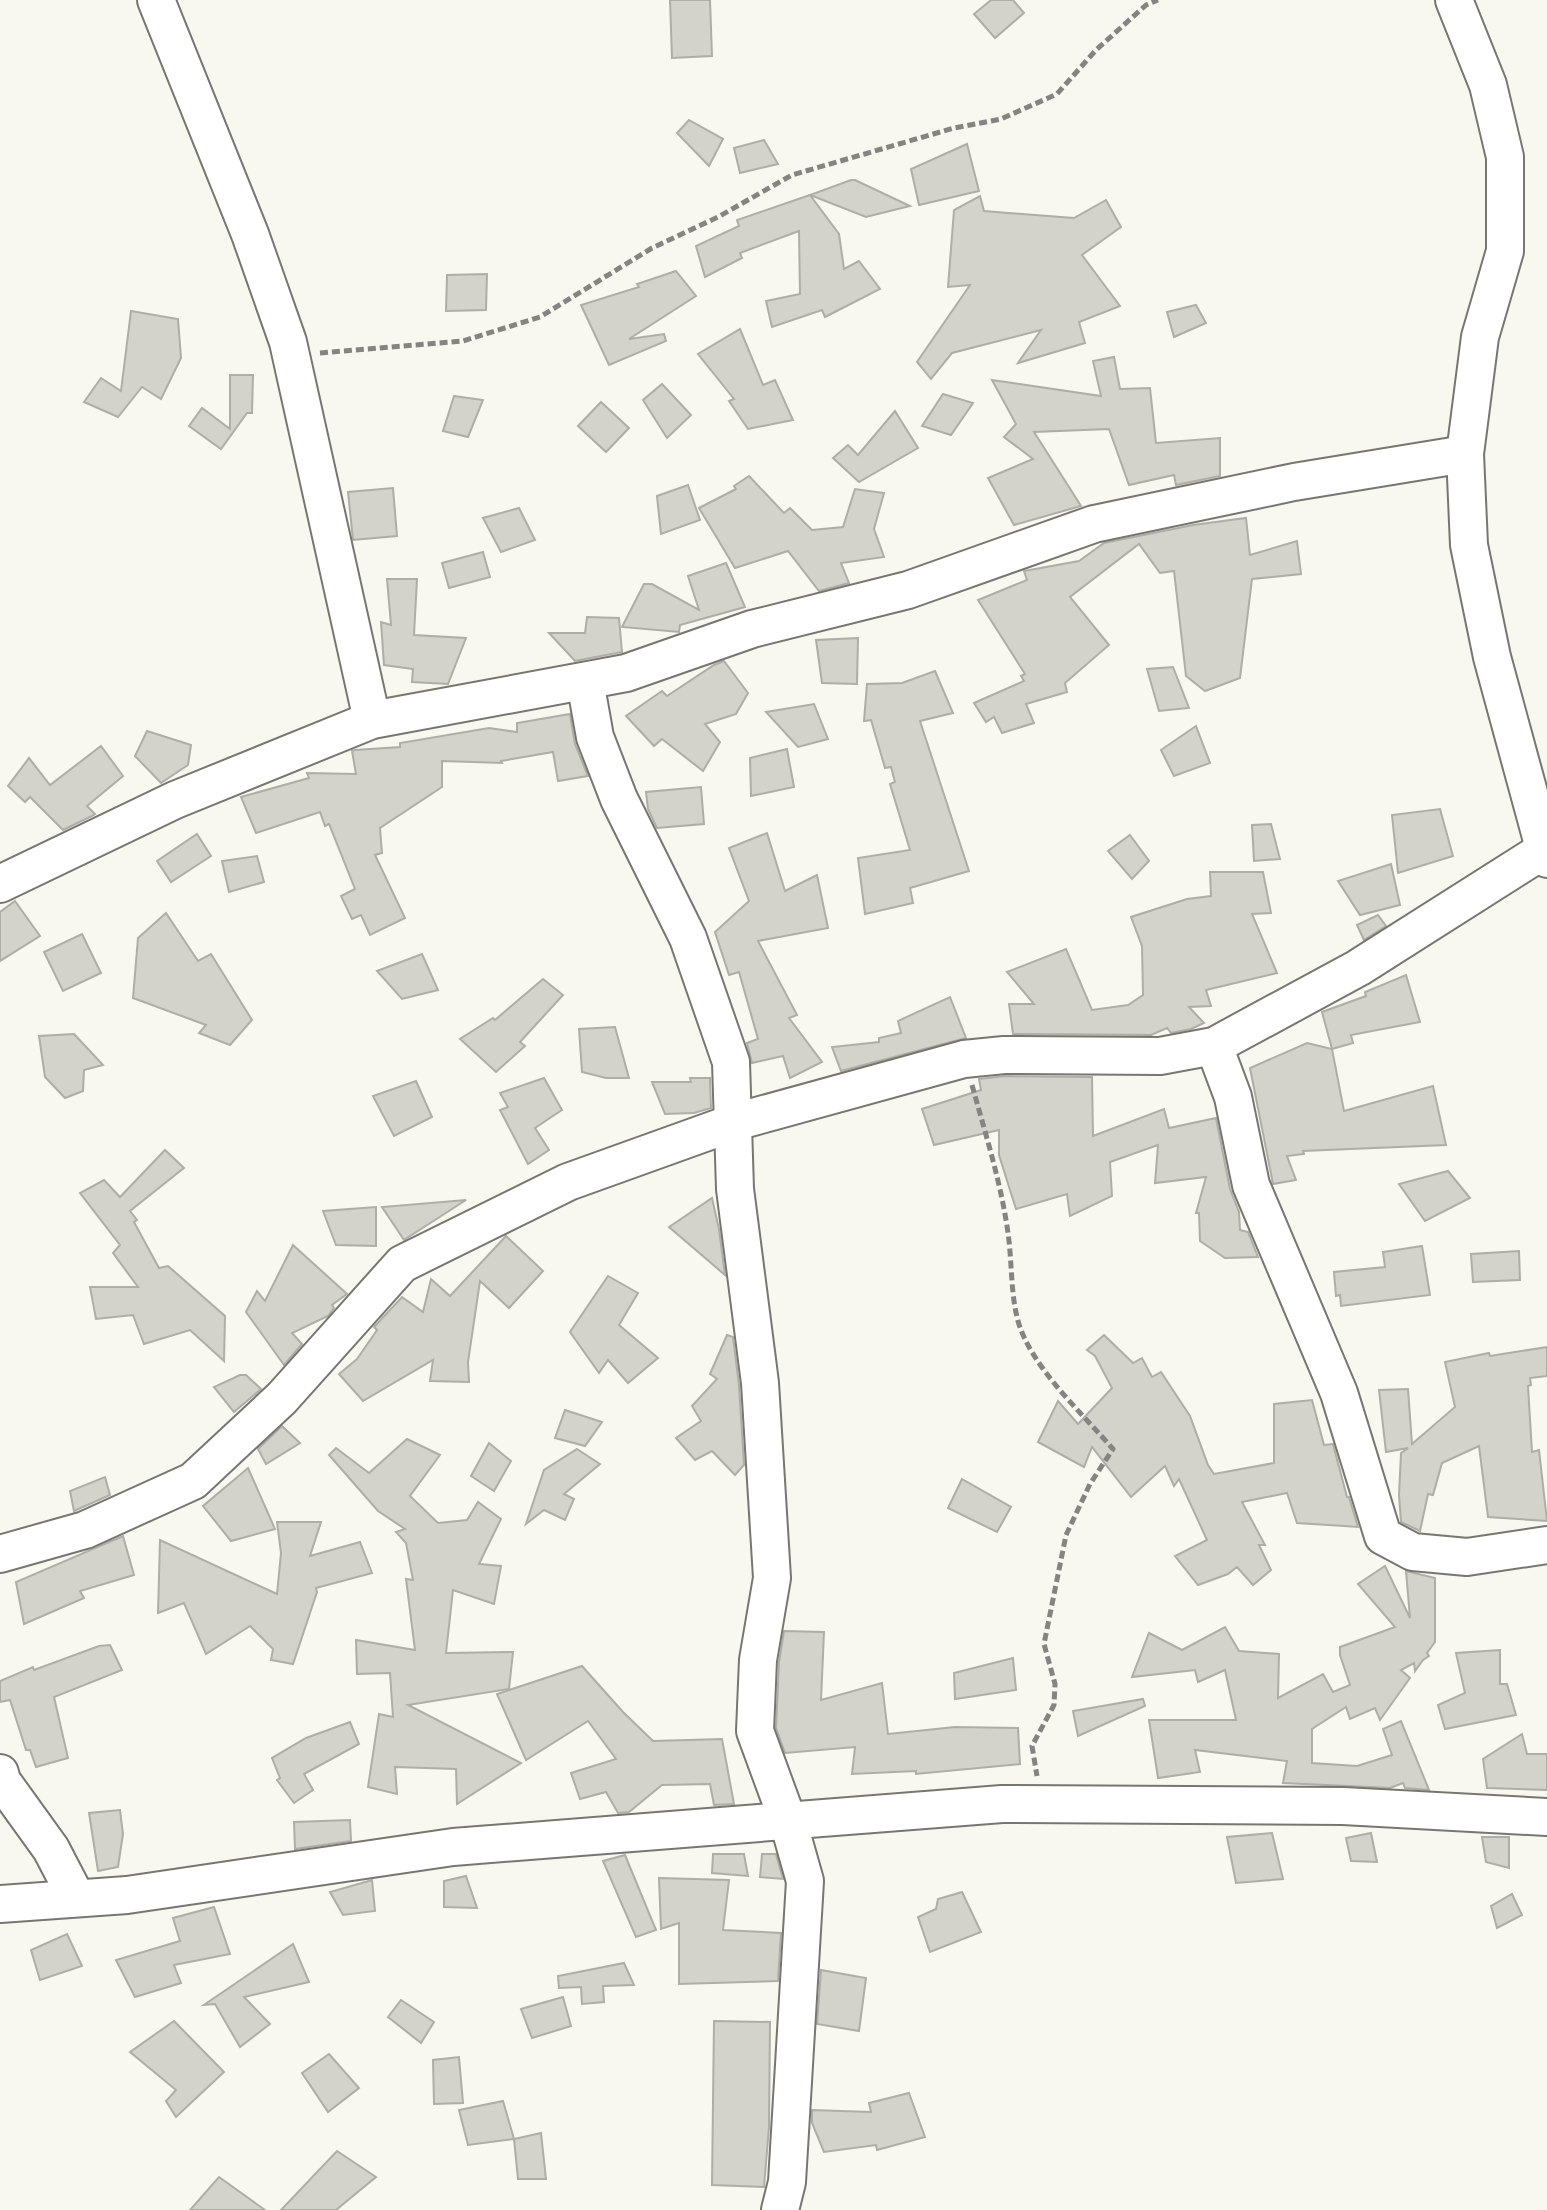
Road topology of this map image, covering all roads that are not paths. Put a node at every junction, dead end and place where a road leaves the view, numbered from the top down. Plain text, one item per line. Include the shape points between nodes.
1 (156, 0) edge
2 (1454, 0) edge
3 (1465, 454) junction
4 (585, 681) junction
5 (372, 720) junction
6 (1534, 763) edge
7 (1546, 854) edge
8 (0, 884) edge
9 (1214, 1046) junction
10 (735, 1122) junction
11 (1547, 1545) edge
12 (0, 1554) edge
13 (0, 1773) edge
14 (1547, 1817) edge
15 (788, 1821) junction
16 (76, 1897) junction
17 (0, 1904) edge
18 (780, 2210) edge

1 - 5 street via 250,234 291,356
2 - 3 street via 1488,85 1505,157 1505,251 1480,337
3 - 4 street via 1294,482 1094,524 908,590 752,629 626,673
3 - 6 street via 1469,545 1492,657
4 - 5 street
4 - 10 street via 595,737 619,799 688,938 731,1062
5 - 8 street via 175,800
6 - 7 street
7 - 9 street via 1358,968
9 - 10 street via 1160,1056 964,1059
9 - 11 street via 1233,1097 1251,1185 1339,1393 1383,1536 1413,1552 1467,1557
10 - 12 street via 568,1182 402,1264 282,1398 193,1481 85,1530
10 - 15 street via 735,1189 760,1383 772,1578 758,1660 755,1731
13 - 16 street
14 - 15 street via 1343,1806 1002,1804
15 - 16 street via 453,1847 127,1895
15 - 18 street via 805,1881 787,2182
16 - 17 street

